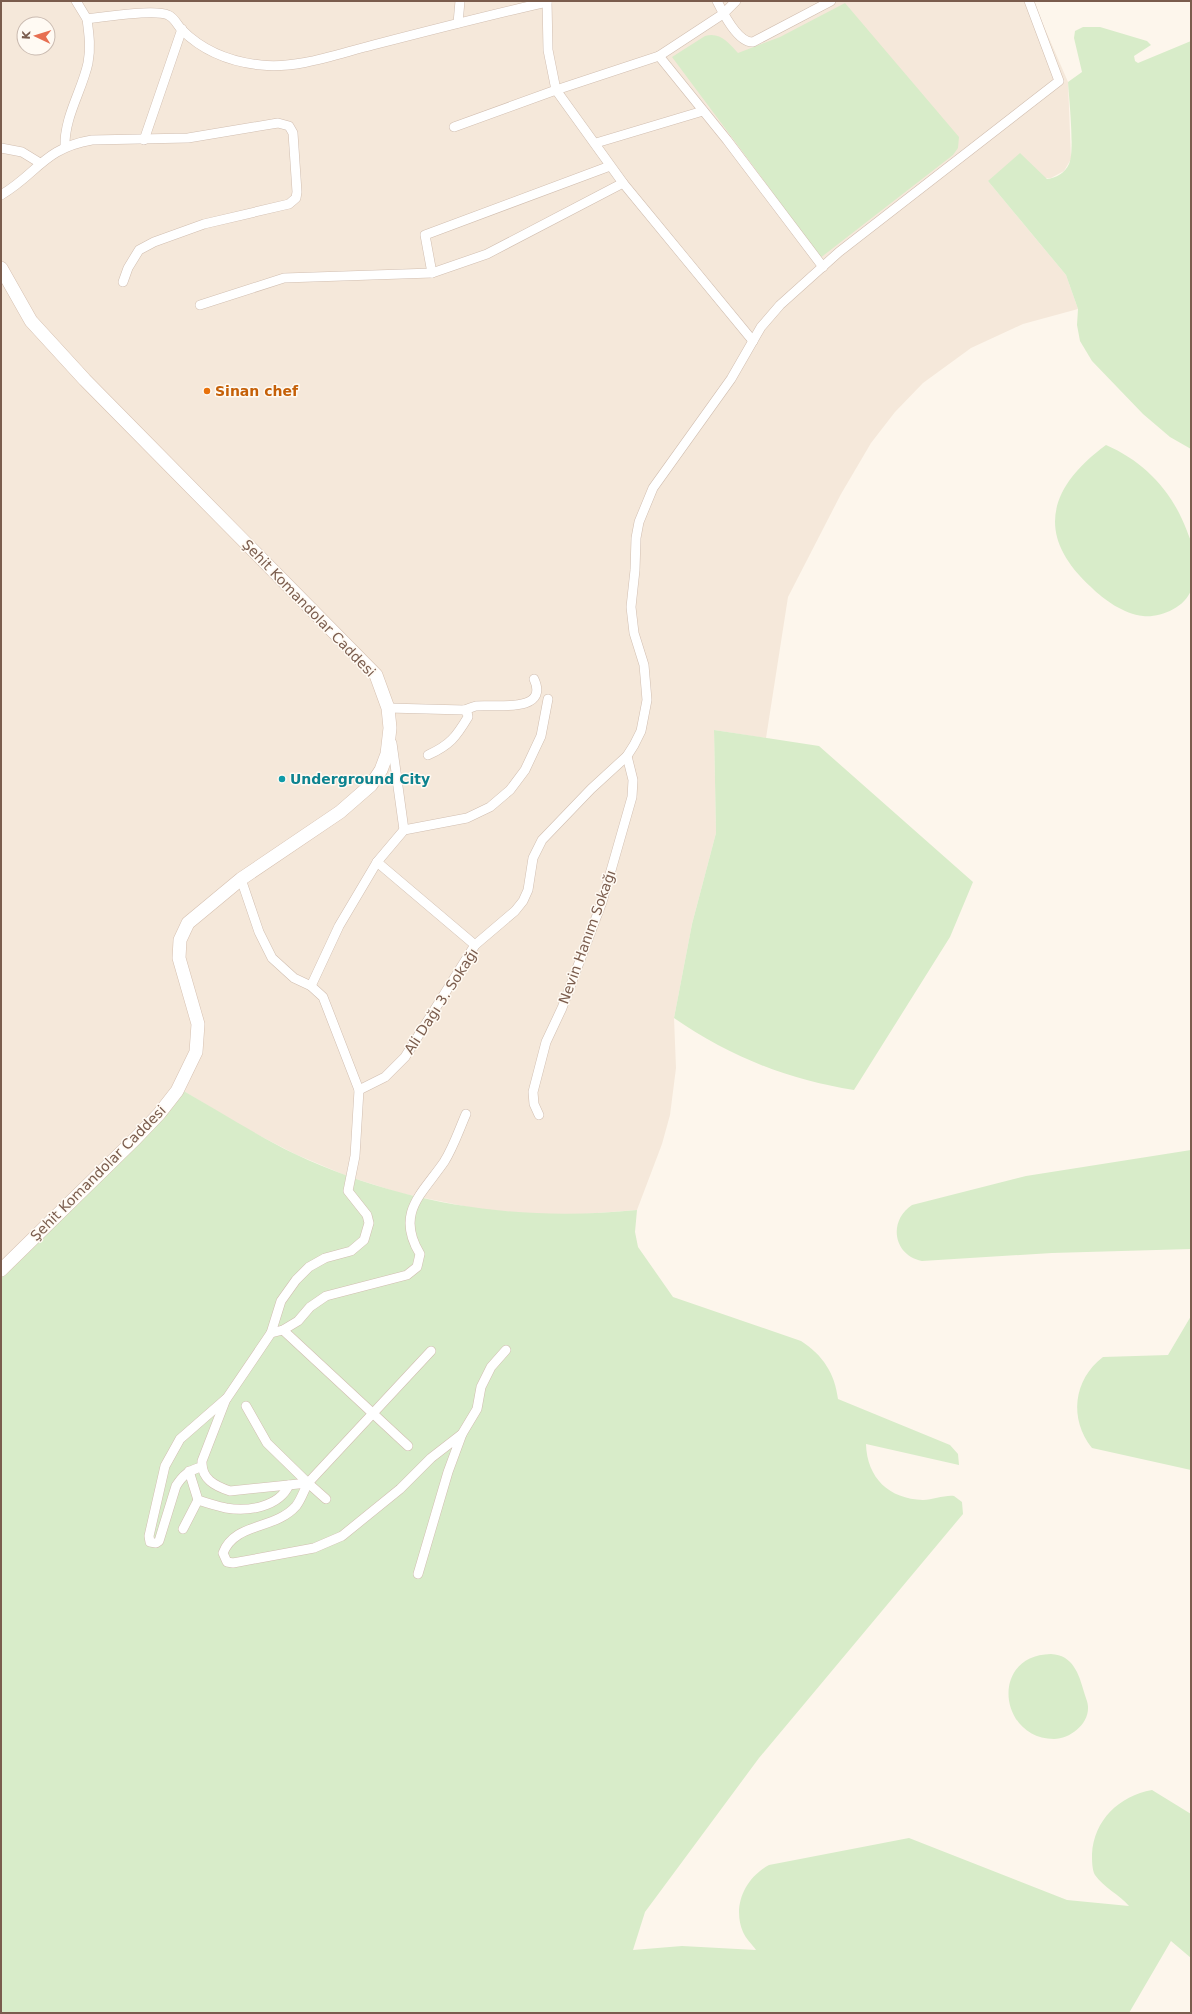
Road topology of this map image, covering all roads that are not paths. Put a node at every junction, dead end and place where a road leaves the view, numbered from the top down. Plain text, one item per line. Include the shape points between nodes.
1 (76, 1) edge
2 (460, 1) edge
3 (718, 1) edge
4 (736, 1) edge
5 (831, 1) edge
6 (1029, 1) edge
7 (547, 2) edge
8 (723, 14) junction
9 (87, 19) junction
10 (458, 23) junction
11 (182, 30) junction
12 (659, 56) junction
13 (556, 90) junction
14 (703, 111) junction
15 (454, 127) dead end
16 (144, 140) junction
17 (596, 143) junction
18 (65, 147) junction
19 (1, 148) edge
20 (40, 163) junction
21 (610, 166) junction
22 (623, 182) junction
23 (1, 195) edge
24 (823, 267) junction
25 (1, 268) edge
26 (432, 273) junction
27 (123, 282) dead end
28 (200, 305) dead end
29 (753, 341) junction
30 (534, 679) dead end
31 (548, 699) dead end
32 (388, 708) junction
33 (464, 710) junction
34 (390, 728) junction
35 (428, 755) dead end
36 (627, 756) junction
37 (404, 830) junction
38 (377, 862) junction
39 (241, 879) junction
40 (476, 945) junction
41 (311, 986) junction
42 (359, 1090) junction
43 (466, 1114) dead end
44 (539, 1114) dead end
45 (1, 1270) edge
46 (283, 1330) junction
47 (271, 1333) junction
48 (506, 1350) dead end
49 (431, 1351) dead end
50 (227, 1398) junction
51 (246, 1406) dead end
52 (373, 1413) junction
53 (462, 1434) junction
54 (408, 1446) dead end
55 (202, 1467) junction
56 (189, 1471) junction
57 (308, 1483) junction
58 (289, 1485) junction
59 (326, 1499) dead end
60 (198, 1500) junction
61 (183, 1529) dead end
62 (418, 1574) dead end

1 - 9 street
2 - 10 street
3 - 8 street
4 - 8 street
5 - 8 street via 752,42 743,40
6 - 24 street, Ali Dağı 3. Sokağı via 1059,81 966,156 889,212
7 - 10 street
7 - 13 street via 548,50
8 - 12 street
9 - 11 street via 162,13 174,19
9 - 18 street via 88,62 67,125
10 - 11 street via 308,61 277,65 246,63 224,58 206,49
11 - 16 street
12 - 13 street
12 - 14 street
13 - 15 street
13 - 17 street
14 - 17 street
14 - 24 street
16 - 18 street via 92,140
16 - 27 street via 200,137 278,123 285,124 293,133 297,192 296,198 289,204 187,229 139,250
17 - 21 street
18 - 20 street
19 - 20 street via 22,152
20 - 23 street
21 - 22 street
21 - 26 street via 425,235
22 - 26 street via 487,254
22 - 29 street
24 - 29 street, Ali Dağı 3. Sokağı via 770,315
25 - 32 main road, Şehit Komandolar Caddesi via 31,321 85,380 376,675
26 - 28 street via 284,278
29 - 36 street, Ali Dağı 3. Sokağı via 731,379 653,488 639,522 631,607 632,621 644,665 647,700 641,730
30 - 33 street via 536,694 528,702 515,706 475,706
31 - 37 street via 541,736 525,770 510,790 490,807 467,818
32 - 33 street
32 - 34 main road, Şehit Komandolar Caddesi
33 - 35 street via 468,717 458,736 444,748
34 - 37 street
34 - 39 main road, Şehit Komandolar Caddesi via 387,754 381,770 371,785 340,812
36 - 40 street, Ali Dağı 3. Sokağı via 542,840 533,858 528,890 523,902
36 - 44 street, Nevin Hanım Sokağı via 633,780 632,797 602,902 562,1008 546,1042 533,1092 534,1104
37 - 38 street
38 - 40 street
38 - 41 street via 339,926
39 - 41 street via 258,932 272,958 294,978
39 - 45 main road, Şehit Komandolar Caddesi via 188,923 180,940 179,958 198,1024 196,1052 177,1091 136,1138
40 - 42 street, Ali Dağı 3. Sokağı via 405,1057 385,1077
41 - 42 street via 323,997
42 - 47 street via 354,1156 348,1191 367,1215 368,1232 359,1246 351,1251 325,1258 309,1267 296,1280 281,1301
43 - 46 street via 445,1160 415,1201 410,1214 409,1228 420,1254 417,1267 407,1275 326,1296 298,1321
46 - 47 street
46 - 52 street
47 - 50 street
48 - 53 street via 492,1367 482,1387 477,1409
49 - 52 street
50 - 55 street via 202,1461
50 - 56 street via 180,1439 165,1466 149,1536 150,1542 159,1541 176,1486
51 - 57 street via 266,1443
52 - 54 street
52 - 57 street
53 - 57 street via 342,1536 314,1548 233,1563 225,1559 223,1553 231,1539 237,1534 273,1522 296,1506
53 - 62 street
55 - 56 street
55 - 58 street via 206,1478 230,1491
56 - 60 street
57 - 58 street
57 - 59 street
58 - 60 street via 286,1493 274,1503 250,1508 227,1508
60 - 61 street

